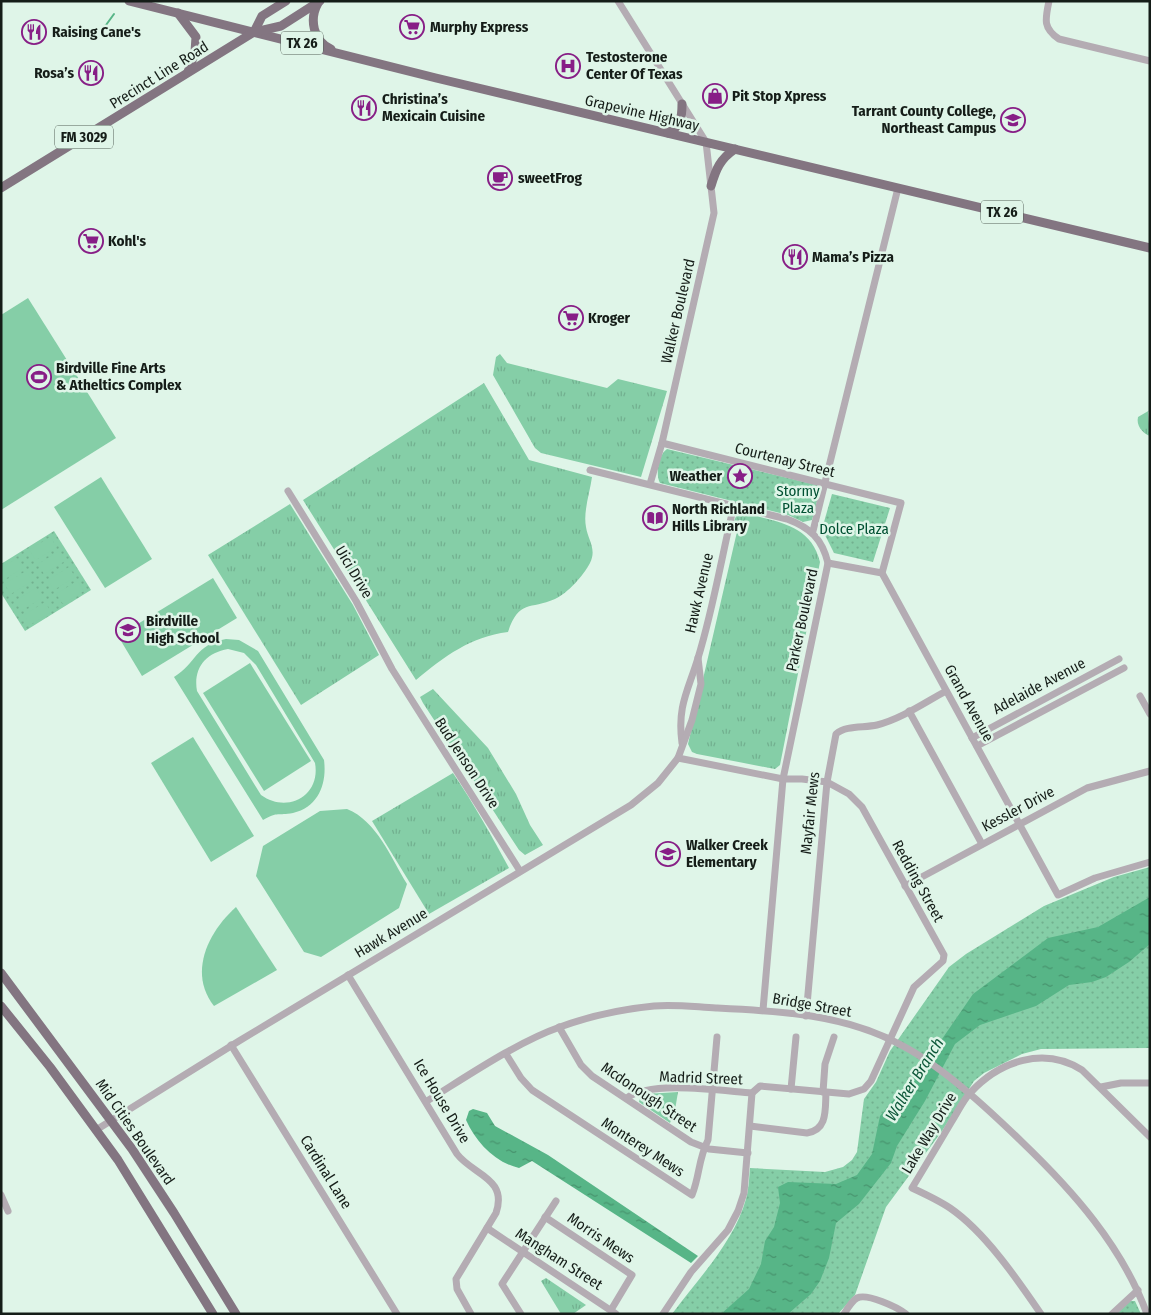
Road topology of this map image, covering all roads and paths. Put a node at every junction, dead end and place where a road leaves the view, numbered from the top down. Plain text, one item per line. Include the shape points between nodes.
1 (128, 1) edge
2 (286, 1) edge
3 (618, 1) edge
4 (1049, 1) edge
5 (319, 2) edge
6 (178, 13) junction
7 (254, 32) junction
8 (340, 53) junction
9 (1150, 61) edge
10 (188, 72) junction
11 (682, 104) junction
12 (668, 133) junction
13 (706, 142) junction
14 (735, 149) junction
15 (711, 186) junction
16 (1, 188) edge
17 (898, 188) junction
18 (1150, 248) edge
19 (662, 443) junction
20 (590, 470) dead end
21 (650, 484) junction
22 (824, 484) junction
23 (288, 491) dead end
24 (734, 505) junction
25 (813, 532) junction
26 (828, 563) junction
27 (882, 573) junction
28 (698, 658) junction
29 (1119, 659) dead end
30 (1124, 668) dead end
31 (392, 669) joint
32 (946, 691) junction
33 (1140, 696) dead end
34 (909, 711) junction
35 (1150, 714) edge
36 (972, 738) junction
37 (682, 744) junction
38 (977, 746) junction
39 (678, 758) junction
40 (1150, 771) edge
41 (782, 779) junction
42 (826, 782) junction
43 (1019, 824) junction
44 (982, 844) junction
45 (1150, 862) edge
46 (520, 871) junction
47 (905, 886) junction
48 (1, 973) edge
49 (348, 975) junction
50 (1, 1006) edge
51 (764, 1010) junction
52 (806, 1016) junction
53 (559, 1027) junction
54 (796, 1036) dead end
55 (717, 1037) dead end
56 (834, 1037) dead end
57 (890, 1039) junction
58 (231, 1045) junction
59 (506, 1054) junction
60 (1150, 1083) edge
61 (1101, 1087) junction
62 (791, 1089) junction
63 (714, 1090) junction
64 (825, 1092) junction
65 (969, 1093) junction
66 (752, 1094) junction
67 (627, 1098) junction
68 (427, 1101) junction
69 (111, 1120) junction
70 (750, 1126) junction
71 (96, 1130) junction
72 (1150, 1137) edge
73 (703, 1148) junction
74 (748, 1152) junction
75 (1, 1195) edge
76 (556, 1201) dead end
77 (8, 1211) dead end
78 (545, 1217) junction
79 (486, 1228) junction
80 (522, 1251) junction
81 (1138, 1290) junction
82 (614, 1312) edge
83 (213, 1314) edge
84 (236, 1314) edge
85 (397, 1314) edge
86 (471, 1314) edge
87 (521, 1314) edge
88 (663, 1314) edge
89 (844, 1314) edge
90 (906, 1314) edge
91 (1041, 1314) edge
92 (1112, 1314) edge
93 (1147, 1314) edge

1 - 6 main road, Grapevine Highway / TX 26
2 - 7 main road, Precinct Line Road / FM 3029 via 262,16
3 - 11 street
4 - 9 street via 1046,21 1049,32 1060,39
5 - 7 main road, Precinct Line Road / FM 3029 via 281,26
5 - 8 main road via 312,21 317,37
6 - 7 main road, Grapevine Highway / TX 26
6 - 10 main road via 196,37 196,52
7 - 8 main road, Grapevine Highway / TX 26
7 - 10 main road, Precinct Line Road / FM 3029
8 - 12 main road, Grapevine Highway / TX 26
10 - 16 main road, Precinct Line Road / FM 3029
11 - 12 main road via 682,119
11 - 13 street
12 - 13 main road, Grapevine Highway / TX 26
13 - 14 main road, Grapevine Highway / TX 26
13 - 15 street, Walker Boulevard
14 - 15 main road via 719,164
14 - 17 main road, Grapevine Highway / TX 26
15 - 19 street, Walker Boulevard via 714,218
17 - 18 main road, Grapevine Highway / TX 26
17 - 22 street
19 - 21 street, Walker Boulevard
19 - 22 street, Courtenay Street
20 - 21 street
21 - 24 street
22 - 25 street
22 - 27 street, Courtenay Street via 901,503
23 - 31 street, Uici Drive via 356,601
24 - 25 street via 788,519
24 - 28 street, Hawk Avenue
25 - 26 street, Parker Boulevard via 824,548
26 - 27 street
26 - 41 street, Parker Boulevard
27 - 32 street, Grand Avenue
28 - 37 street, Hawk Avenue via 682,700
28 - 37 street, Hawk Avenue via 701,684
29 - 36 street, Adelaide Avenue
30 - 38 street, Adelaide Avenue
31 - 46 street, Bud Jenson Drive
32 - 34 street, Mayfair Mews
32 - 36 street, Grand Avenue
33 - 35 street
34 - 42 street, Mayfair Mews via 879,725 839,731
34 - 44 street
36 - 38 street, Grand Avenue
37 - 39 street, Hawk Avenue
38 - 43 street, Grand Avenue
39 - 41 street, Redding Street
39 - 46 street, Hawk Avenue via 658,783 631,805
40 - 43 street, Kessler Drive via 1087,788
41 - 42 street, Redding Street
41 - 51 street, Parker Boulevard
42 - 47 street, Redding Street via 849,794 862,807
42 - 52 street, Mayfair Mews
43 - 44 street, Kessler Drive
43 - 45 street, Grand Avenue via 1058,895 1094,878
44 - 47 street, Kessler Drive
46 - 49 street, Hawk Avenue
47 - 57 street, Redding Street via 944,955 939,967 914,987
48 - 69 main road, Mid Cities Boulevard
49 - 58 street, Hawk Avenue
49 - 68 street, Ice House Drive
50 - 71 main road, Mid Cities Boulevard
51 - 52 street, Bridge Street
51 - 53 street, Bridge Street via 655,1006 610,1013
52 - 57 street, Bridge Street via 844,1022
53 - 59 street, Bridge Street
53 - 67 street, Mcdonough Street via 592,1076
54 - 62 street
55 - 63 street, Monterey Mews
56 - 64 street via 825,1064
57 - 64 street, Madrid Street via 868,1085 848,1094
57 - 65 street, Bridge Street
58 - 69 street, Hawk Avenue
58 - 85 street, Cardinal Lane
59 - 68 street, Bridge Street
59 - 73 street, Monterey Mews via 532,1090 692,1195
60 - 61 street
61 - 65 street, Lake Way Drive via 1071,1063 1044,1057 1012,1064 985,1078
61 - 72 street, Lake Way Drive
62 - 64 street, Madrid Street
62 - 66 street, Madrid Street via 760,1086
63 - 66 street, Madrid Street
63 - 67 street, Madrid Street via 642,1090
63 - 73 street, Monterey Mews via 708,1140
64 - 70 street via 823,1123 816,1130 807,1132
65 - 81 street, Bridge Street via 1042,1161 1094,1220 1117,1251
65 - 91 street, Lake Way Drive via 912,1188 950,1208 974,1229
66 - 70 street
67 - 73 street, Mcdonough Street
68 - 79 street, Ice House Drive via 461,1159 493,1184 499,1203
69 - 71 street, Hawk Avenue
69 - 84 main road, Mid Cities Boulevard via 174,1213
70 - 74 street
71 - 83 main road, Mid Cities Boulevard via 147,1204
73 - 74 street, Mcdonough Street
74 - 88 street via 744,1192 733,1220
75 - 77 street
76 - 78 street, Morris Mews
78 - 80 street, Morris Mews
78 - 82 street, Morris Mews via 632,1275
79 - 80 street, Mangham Street
79 - 86 street, Ice House Drive via 456,1279 457,1289
80 - 82 street, Mangham Street
80 - 87 street, Morris Mews via 502,1284
81 - 92 street
81 - 93 street, Bridge Street
89 - 90 street via 856,1299 863,1297 896,1307

